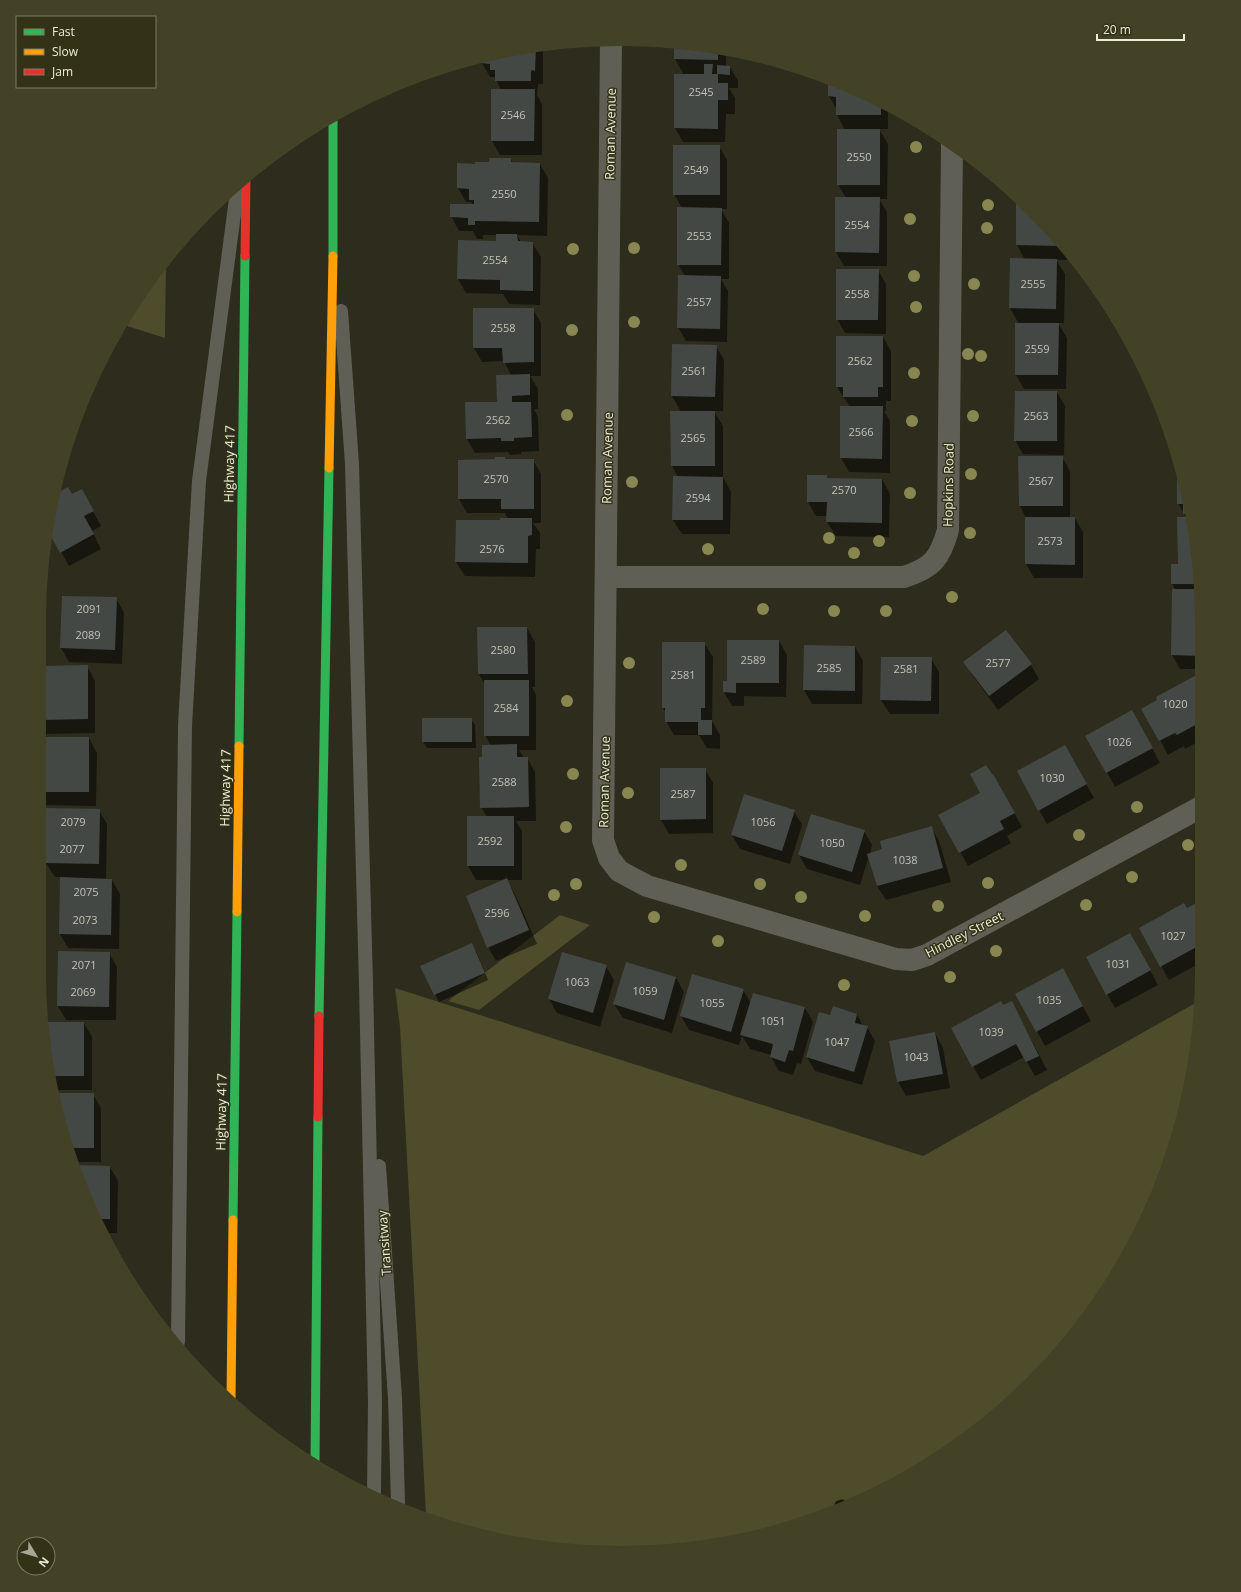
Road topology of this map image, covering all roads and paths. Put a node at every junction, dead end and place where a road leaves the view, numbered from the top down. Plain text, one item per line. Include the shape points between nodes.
1 (611, 46) edge
2 (333, 123) edge
3 (952, 152) edge
4 (246, 186) edge
5 (237, 194) edge
6 (334, 197) junction
7 (606, 577) junction
8 (1195, 811) edge
9 (619, 871) joint
10 (366, 984) junction
11 (178, 1337) edge
12 (231, 1393) edge
13 (316, 1458) edge
14 (374, 1490) edge
15 (398, 1501) edge

1 - 7 street, Roman Avenue
2 - 6 highway
3 - 7 street, Hopkins Road via 948,530 943,548 933,562 920,572 904,577
4 - 12 highway, Highway 417
5 - 11 lane via 199,481 186,718
6 - 10 lane via 352,464
6 - 13 highway via 318,1042
7 - 9 street, Roman Avenue via 603,840 609,858
8 - 9 street, Hindley Street via 927,955 912,960 896,959 647,886
10 - 14 lane via 375,1394
10 - 15 lane, Transitway via 395,1398

